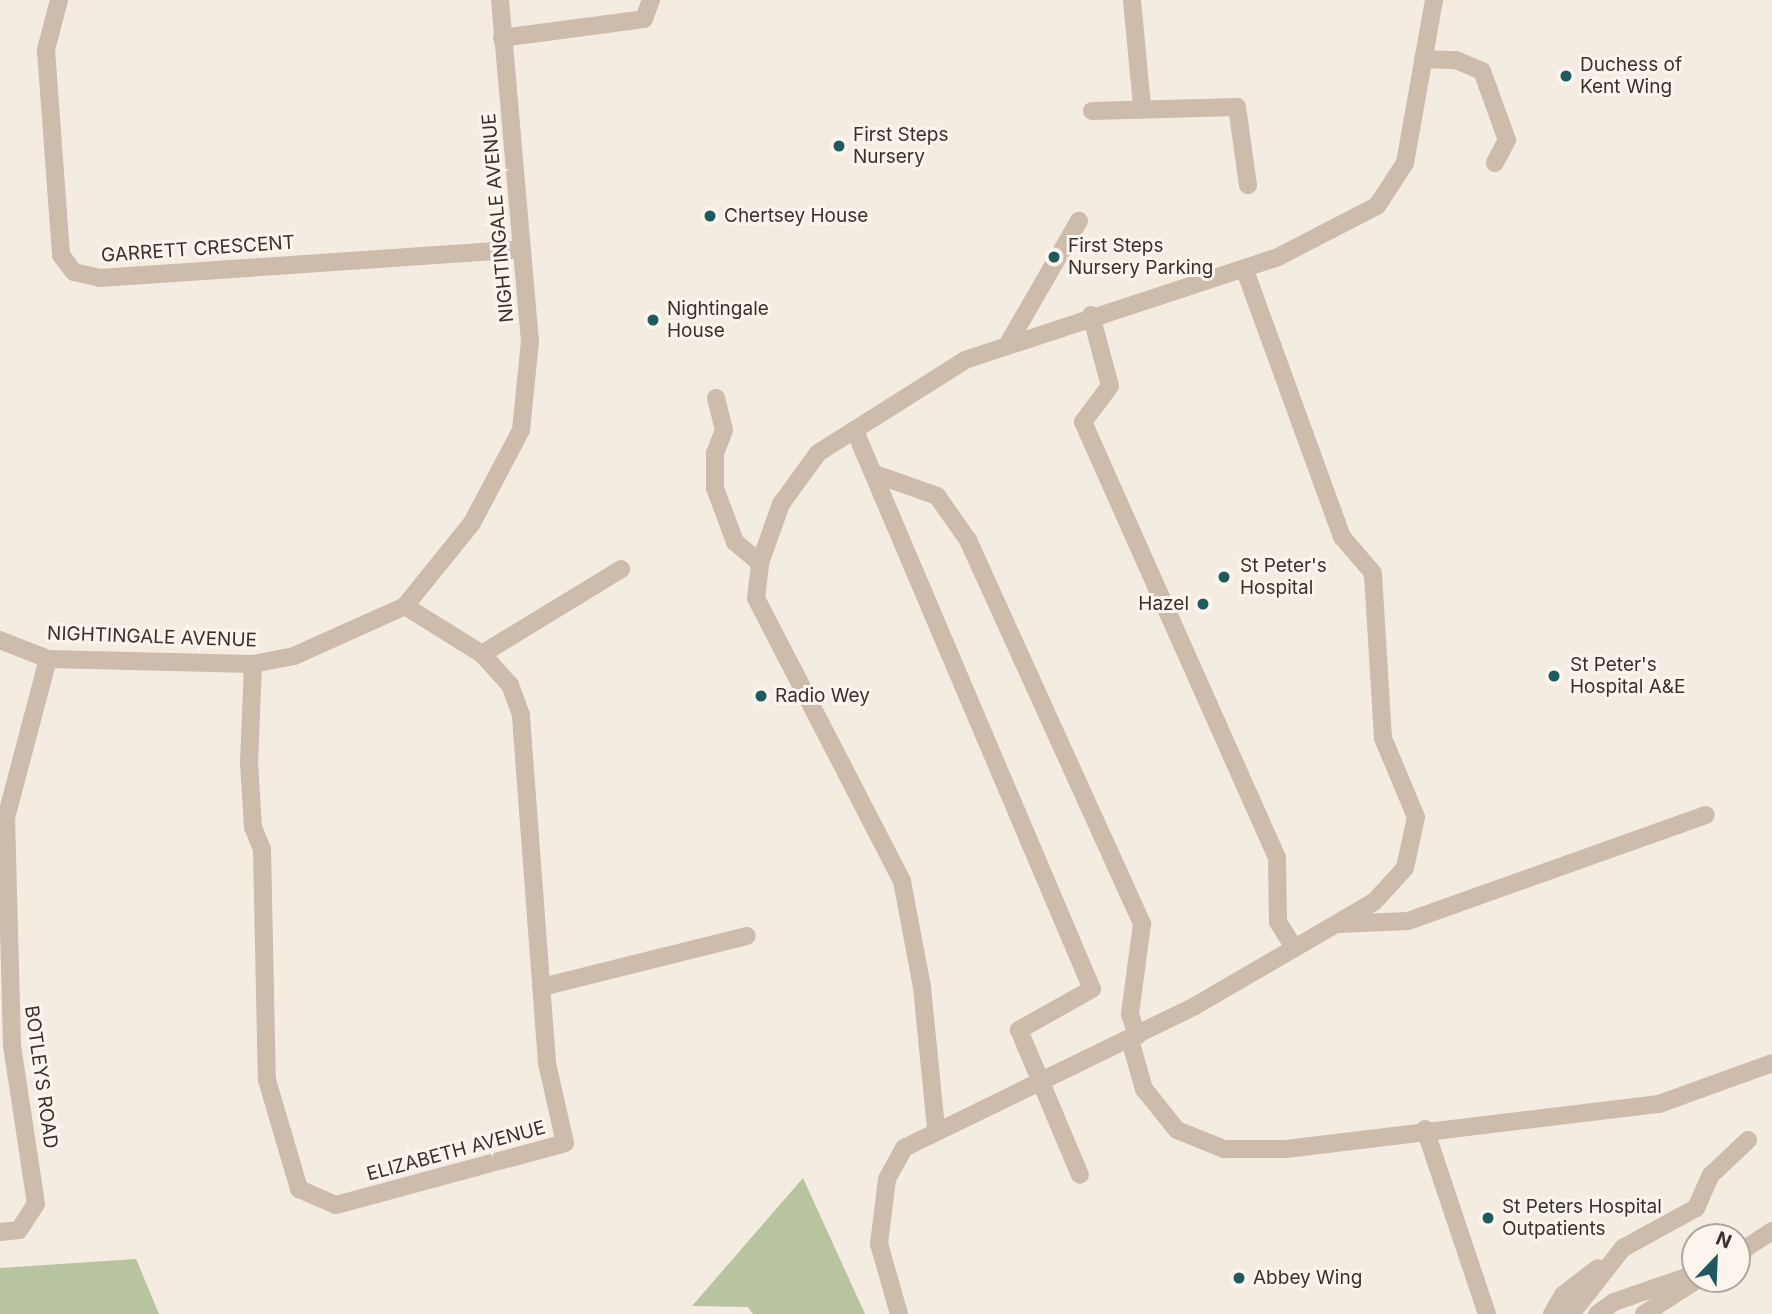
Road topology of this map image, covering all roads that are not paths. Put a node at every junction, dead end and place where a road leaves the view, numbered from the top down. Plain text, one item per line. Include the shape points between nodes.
1 (60, 0) edge
2 (500, 0) edge
3 (651, 0) edge
4 (1132, 0) edge
5 (1434, 0) edge
6 (502, 38) junction
7 (1423, 59) junction
8 (1142, 106) junction
9 (1092, 111) dead end
10 (1495, 163) dead end
11 (1248, 185) dead end
12 (1079, 221) dead end
13 (521, 249) junction
14 (1244, 268) junction
15 (1091, 315) junction
16 (1009, 342) junction
17 (716, 398) dead end
18 (855, 431) junction
19 (875, 474) junction
20 (760, 563) junction
21 (621, 569) dead end
22 (405, 606) junction
23 (0, 640) edge
24 (482, 654) junction
25 (48, 659) junction
26 (253, 664) junction
27 (1706, 815) dead end
28 (1335, 925) junction
29 (747, 936) dead end
30 (1294, 948) junction
31 (542, 987) junction
32 (1133, 1038) junction
33 (1772, 1063) edge
34 (1041, 1082) junction
35 (936, 1128) junction
36 (1425, 1129) junction
37 (1748, 1140) dead end
38 (1080, 1175) dead end
39 (0, 1231) edge
40 (1772, 1231) edge
41 (1751, 1245) edge
42 (1623, 1248) junction
43 (1681, 1279) edge
44 (1595, 1283) junction
45 (1681, 1290) edge
46 (1614, 1302) junction
47 (900, 1314) edge
48 (1487, 1314) edge
49 (1552, 1314) edge
50 (1571, 1314) edge
51 (1597, 1314) edge
52 (1644, 1314) edge

1 - 13 street, GARRETT CRESCENT via 46,50 61,255 74,272 100,278
2 - 6 street, NIGHTINGALE AVENUE
3 - 6 street via 645,19
4 - 8 street
5 - 7 street
6 - 13 street, NIGHTINGALE AVENUE
7 - 10 street via 1456,60 1482,71 1507,140
7 - 14 street via 1405,163 1394,187 1347,227
8 - 9 street
8 - 11 street via 1237,107
12 - 16 street
13 - 22 street, NIGHTINGALE AVENUE via 530,302 521,429 472,523
14 - 15 street
14 - 28 street via 1342,537 1373,573 1383,738 1416,817 1405,868 1374,902
15 - 16 street
15 - 30 street via 1110,386 1083,422 1277,857 1278,922
16 - 18 street via 965,360
17 - 20 street via 724,430 715,453 715,488 735,542
18 - 19 street
18 - 20 street via 818,453 799,474
19 - 32 street via 937,496 968,540 1142,924 1130,1014
19 - 34 street via 1091,989 1019,1030
20 - 35 street via 756,598 902,881 922,987
21 - 24 street
22 - 24 street, ELIZABETH AVENUE
22 - 26 street, NIGHTINGALE AVENUE via 332,642
23 - 25 street, NIGHTINGALE AVENUE
24 - 31 street, ELIZABETH AVENUE via 510,685 521,715
25 - 26 street, NIGHTINGALE AVENUE
25 - 39 street, BOTLEYS ROAD via 6,818 12,1045 36,1204 19,1230
26 - 31 street, ELIZABETH AVENUE via 249,762 262,860 267,1080 299,1189 336,1205 565,1143 547,1063
27 - 28 street via 1408,920
28 - 30 street
29 - 31 street
30 - 32 street
32 - 34 street
32 - 36 street via 1144,1089 1177,1129 1224,1149 1286,1149
33 - 36 street via 1658,1104
34 - 35 street
34 - 38 street
35 - 47 street via 904,1148 887,1179 879,1244
36 - 48 street
37 - 42 street via 1711,1175 1696,1208
40 - 41 street
42 - 44 street
42 - 49 street via 1563,1295
43 - 46 street
44 - 46 street via 1609,1290
44 - 50 street
45 - 52 street
46 - 51 street

